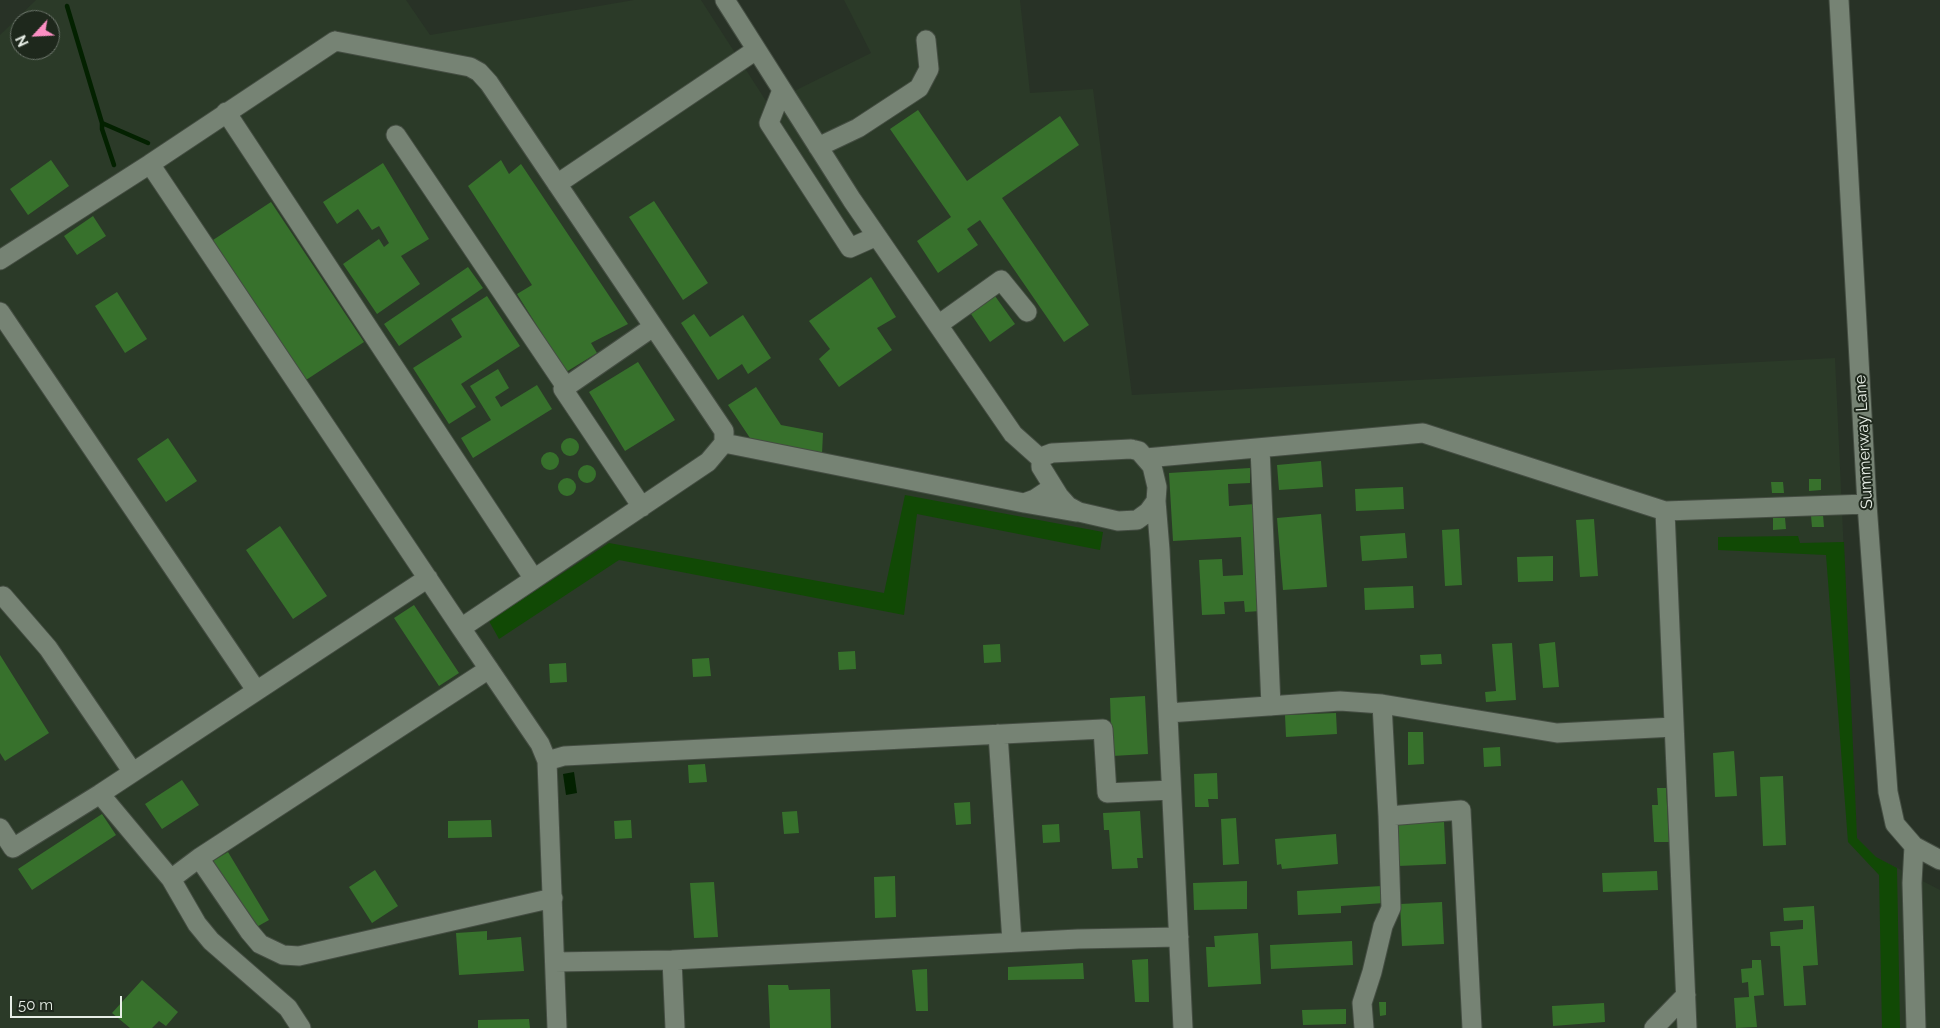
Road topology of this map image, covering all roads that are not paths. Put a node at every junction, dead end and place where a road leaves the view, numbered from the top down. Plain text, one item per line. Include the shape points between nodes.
1 (725, 0) edge
2 (1839, 0) edge
3 (926, 40) dead end
4 (756, 50) junction
5 (782, 90) junction
6 (226, 112) junction
7 (396, 134) dead end
8 (818, 147) junction
9 (150, 164) junction
10 (557, 184) junction
11 (877, 236) junction
12 (0, 260) edge
13 (0, 312) edge
14 (1027, 312) dead end
15 (938, 325) junction
16 (653, 327) junction
17 (566, 387) junction
18 (724, 444) junction
19 (1260, 448) junction
20 (1146, 458) junction
21 (1041, 459) junction
22 (1053, 487) junction
23 (1156, 501) junction
24 (1024, 503) junction
25 (1867, 504) junction
26 (642, 506) junction
27 (1665, 511) junction
28 (1080, 512) junction
29 (1118, 521) junction
30 (1160, 550) junction
31 (428, 578) junction
32 (534, 579) junction
33 (3, 596) dead end
34 (461, 628) junction
35 (489, 669) junction
36 (256, 690) junction
37 (1382, 704) junction
38 (1271, 706) junction
39 (1168, 713) junction
40 (1674, 727) junction
41 (998, 734) junction
42 (547, 761) junction
43 (132, 771) junction
44 (1171, 790) junction
45 (100, 794) junction
46 (1388, 816) junction
47 (0, 828) edge
48 (1914, 846) junction
49 (199, 858) junction
50 (1940, 860) edge
51 (171, 879) junction
52 (553, 898) junction
53 (1178, 936) junction
54 (1012, 942) junction
55 (672, 960) junction
56 (555, 962) junction
57 (1686, 996) junction
58 (301, 1028) edge
59 (557, 1028) edge
60 (676, 1028) edge
61 (1183, 1028) edge
62 (1364, 1028) edge
63 (1472, 1028) edge
64 (1654, 1028) edge
65 (1687, 1028) edge
66 (1916, 1028) edge

1 - 4 street
2 - 25 street, Summerway Lane
3 - 8 street via 929,69 920,88 858,128
4 - 5 street
4 - 10 street
5 - 8 street
5 - 11 street via 769,123 842,236 850,248
6 - 9 street
6 - 10 street via 335,41 470,68 489,82
6 - 32 street
7 - 17 street
8 - 11 street
9 - 12 street
9 - 31 street
10 - 16 street
11 - 15 street
13 - 36 street
14 - 15 street via 1001,280
15 - 21 street via 1013,434
16 - 17 street
16 - 18 street via 724,431
17 - 26 street via 563,389
18 - 24 street
18 - 26 street via 708,462
19 - 20 street
19 - 27 street via 1423,432
19 - 38 street
20 - 21 street via 1131,448 1052,453
20 - 23 street via 1152,466 1157,487
21 - 22 street via 1041,467
22 - 24 street
22 - 28 street via 1068,506
23 - 29 street via 1137,520
23 - 30 street
24 - 28 street
25 - 27 street
25 - 48 street, Summerway Lane via 1888,792 1895,824
26 - 32 street
27 - 40 street
28 - 29 street
29 - 30 street via 1150,526 1155,530
30 - 39 street
31 - 34 street
31 - 36 street
32 - 34 street
33 - 43 street via 48,648
34 - 35 street
35 - 42 street via 540,744
35 - 49 street
36 - 43 street
37 - 38 street via 1340,700
37 - 40 street via 1557,733
37 - 46 street
38 - 39 street
39 - 44 street
40 - 57 street
41 - 42 street via 564,756
41 - 44 street via 1103,729 1107,793
41 - 54 street
42 - 52 street
43 - 45 street
44 - 53 street
45 - 47 street via 13,848
45 - 51 street
46 - 62 street via 1390,908 1362,1003
46 - 63 street via 1461,810
48 - 50 street, Summerway Lane
48 - 66 street
49 - 51 street
49 - 52 street via 260,944 282,955 299,956
51 - 58 street via 197,924 211,941 288,1008
52 - 56 street
53 - 54 street
53 - 61 street
54 - 55 street
55 - 56 street
55 - 60 street
56 - 59 street
57 - 64 street
57 - 65 street

